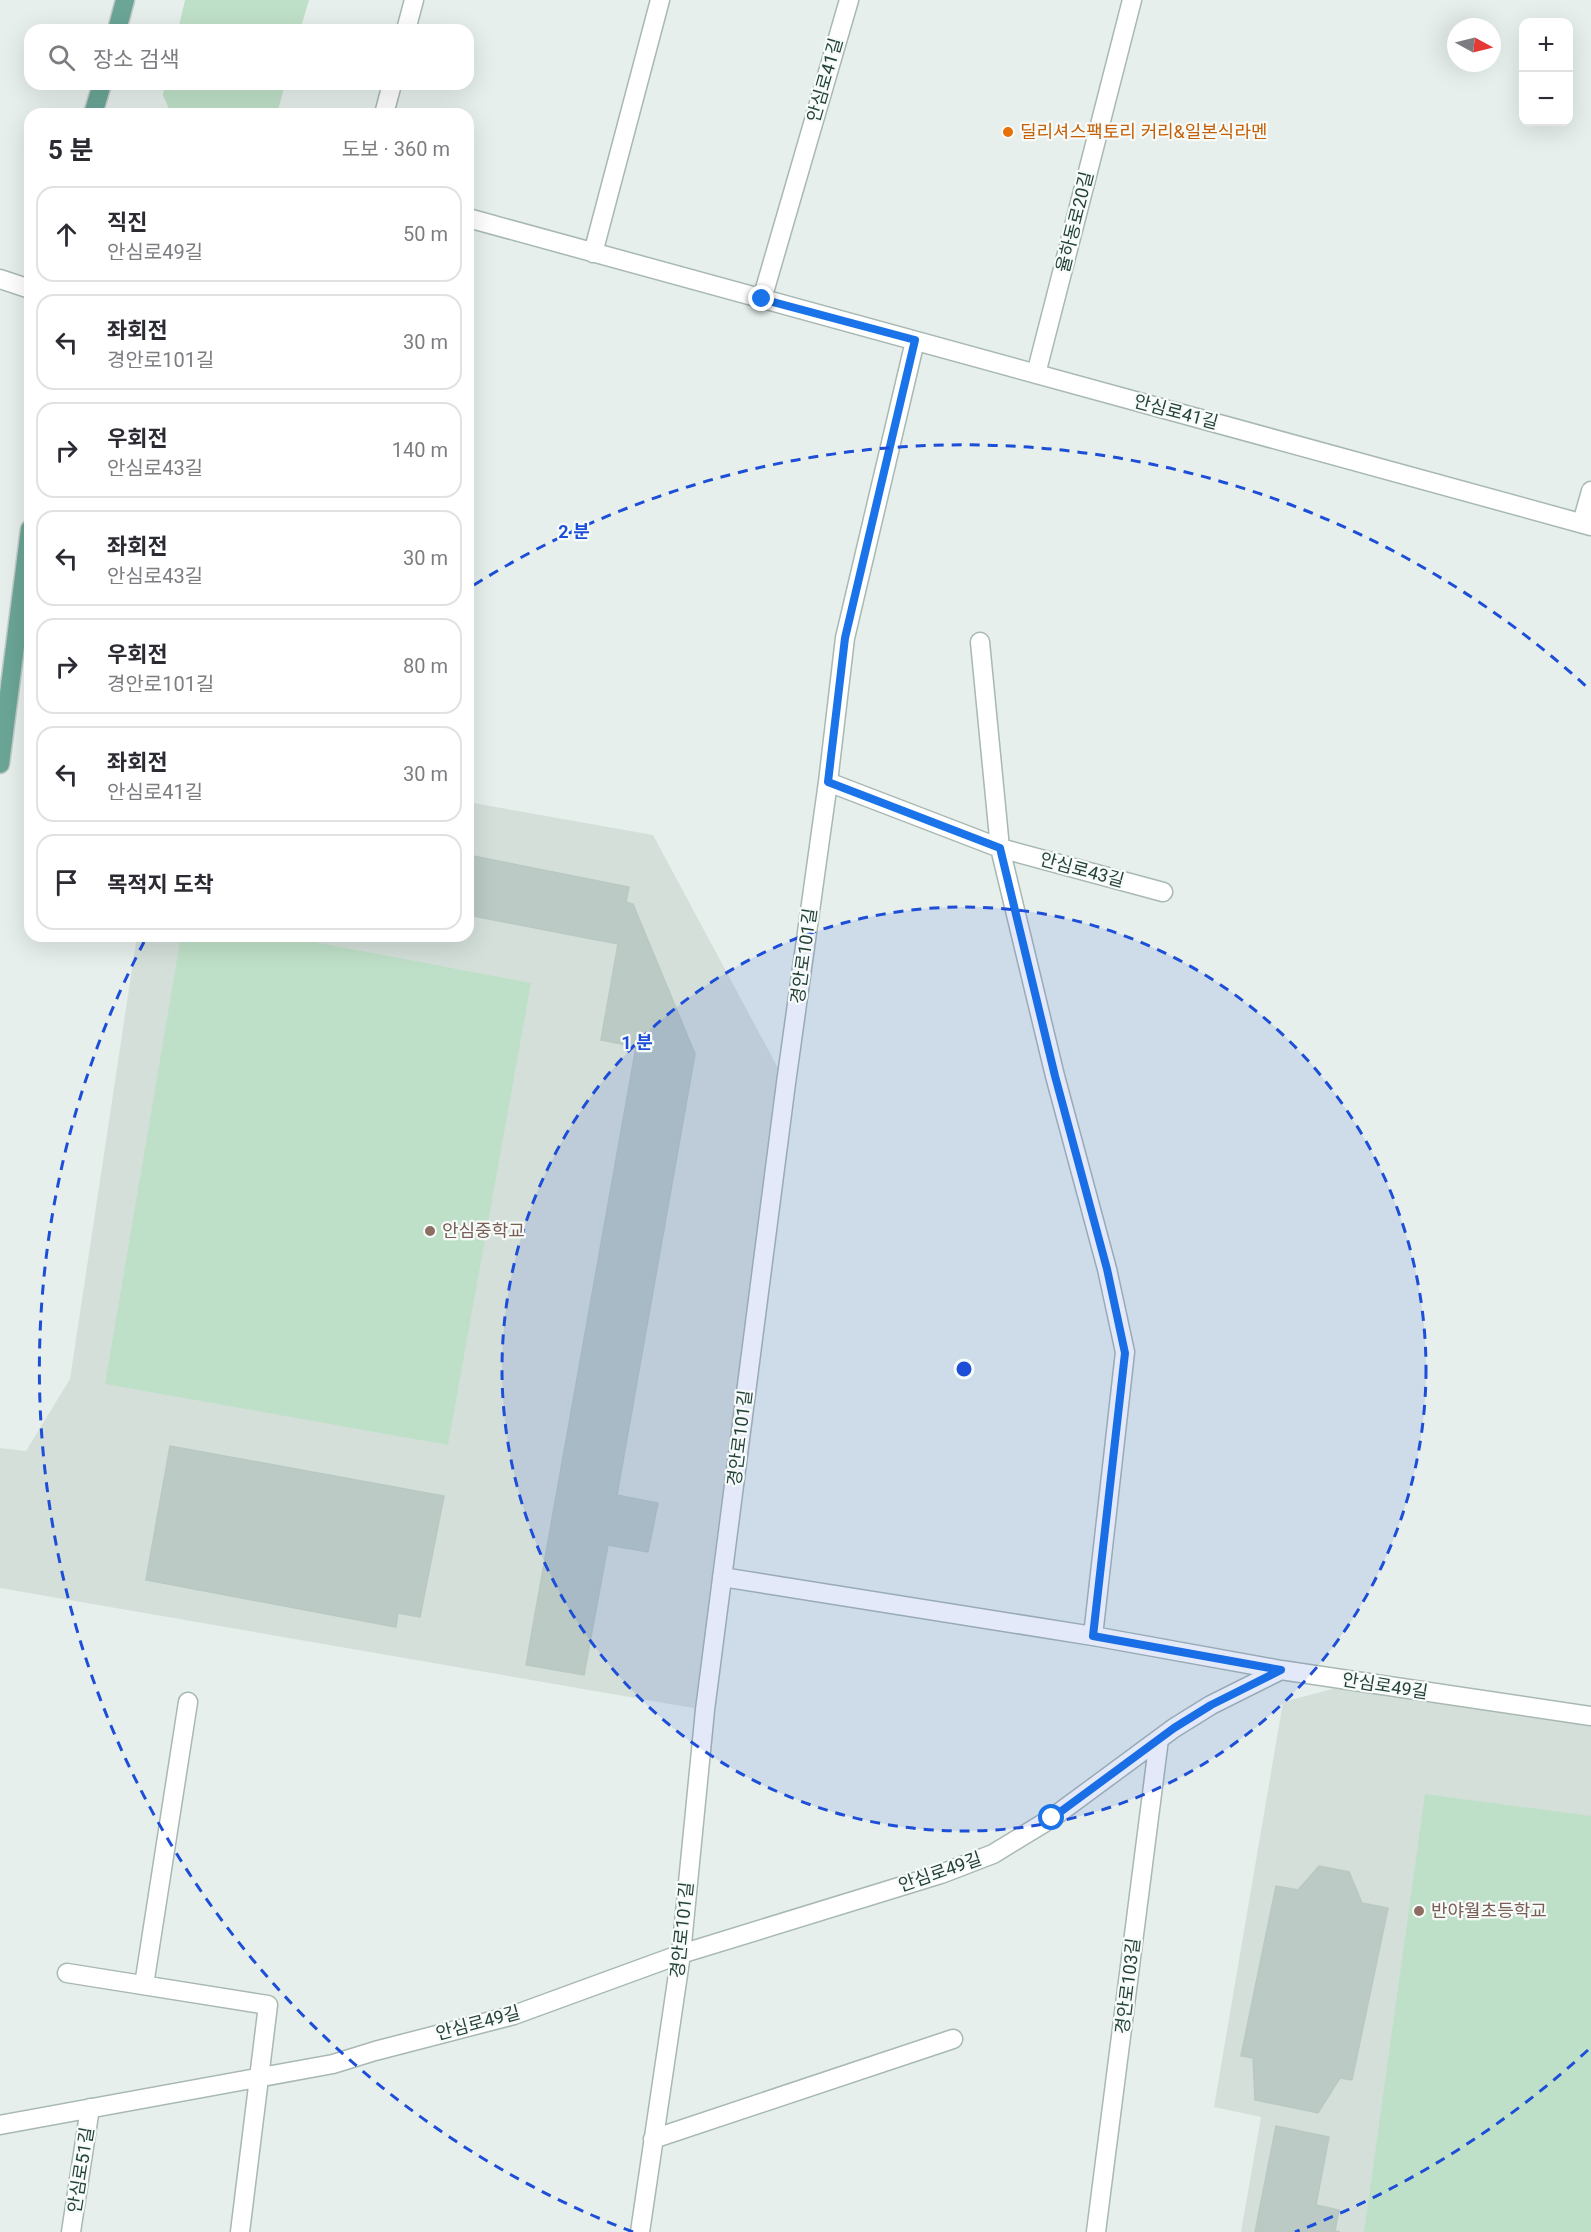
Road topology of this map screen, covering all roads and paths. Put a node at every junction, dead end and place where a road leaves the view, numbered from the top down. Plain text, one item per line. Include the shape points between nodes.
1 (125, 0) edge
2 (414, 0) edge
3 (660, 0) edge
4 (849, 0) edge
5 (1132, 0) edge
6 (119, 24) edge
7 (408, 24) edge
8 (100, 90) edge
9 (390, 90) edge
10 (95, 108) edge
11 (386, 108) edge
12 (474, 220) edge
13 (593, 253) junction
14 (0, 279) edge
15 (24, 287) edge
16 (762, 299) junction
17 (915, 340) junction
18 (1036, 374) junction
19 (1591, 491) edge
20 (1587, 525) edge
21 (24, 576) edge
22 (980, 642) dead end
23 (0, 764) edge
24 (828, 782) junction
25 (1000, 848) junction
26 (1163, 892) dead end
27 (722, 1577) junction
28 (1093, 1636) junction
29 (1281, 1670) junction
30 (188, 1702) dead end
31 (1591, 1716) edge
32 (1159, 1739) junction
33 (681, 1953) junction
34 (67, 1973) dead end
35 (144, 1985) junction
36 (953, 2039) dead end
37 (259, 2078) junction
38 (90, 2108) junction
39 (0, 2125) edge
40 (653, 2139) junction
41 (72, 2232) edge
42 (240, 2232) edge
43 (640, 2232) edge
44 (1096, 2232) edge

1 - 6 main road
2 - 7 street
3 - 13 street
4 - 16 street, 안심로41길
5 - 18 street, 율하동로20길
8 - 10 main road
9 - 11 street
12 - 13 street, 안심로41길
13 - 16 street, 안심로41길
14 - 15 street
16 - 17 street, 안심로41길
17 - 18 street, 안심로41길
17 - 24 street, 경안로101길 via 845,638
18 - 20 street, 안심로41길
19 - 20 street
21 - 23 main road
22 - 25 street
24 - 25 street, 안심로43길
24 - 27 street, 경안로101길
25 - 26 street, 안심로43길
25 - 28 street via 1125,1353
27 - 28 street
27 - 33 street, 경안로101길
28 - 29 street
29 - 31 street, 안심로49길
29 - 32 street, 안심로49길 via 1211,1705
30 - 35 street
32 - 33 street, 안심로49길 via 1052,1818 993,1854 941,1874
32 - 44 street, 경안로103길
33 - 37 street, 안심로49길 via 514,2014 333,2064
33 - 40 street, 경안로101길
34 - 35 street
35 - 37 street via 268,2005
36 - 40 street
37 - 38 street, 안심로49길
37 - 42 street
38 - 39 street, 안심로49길
38 - 41 street, 안심로51길
40 - 43 street, 경안로101길

